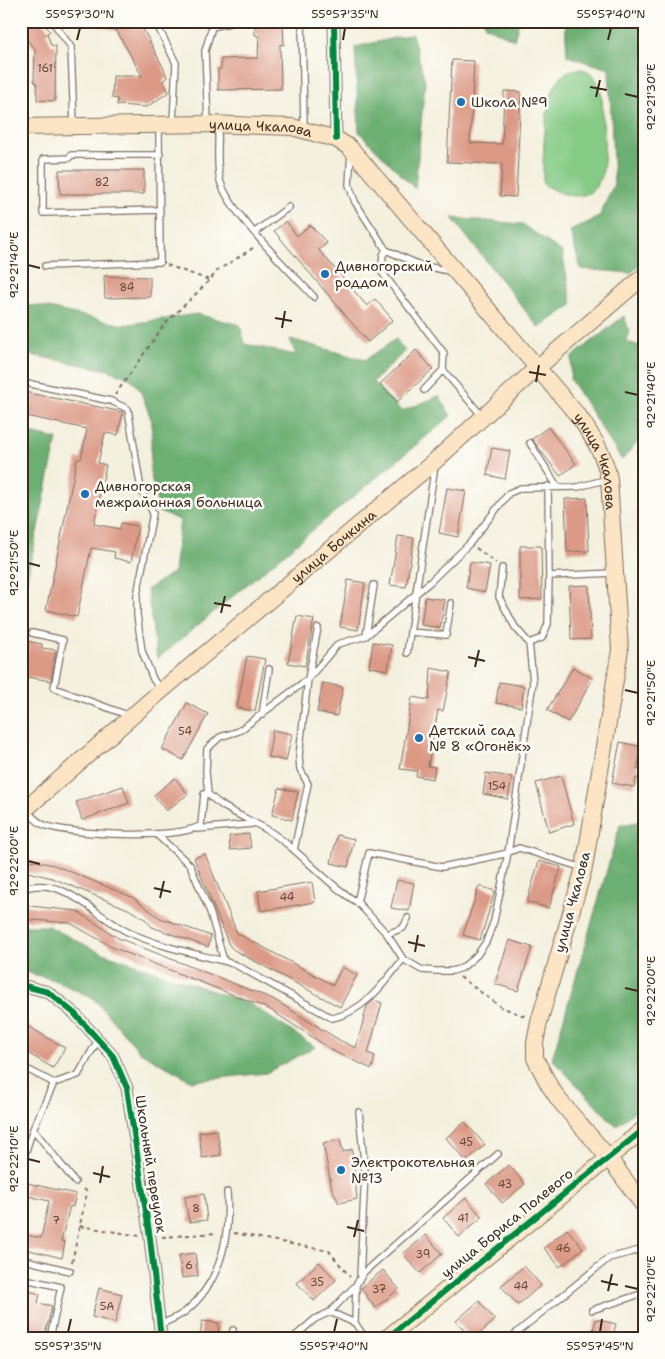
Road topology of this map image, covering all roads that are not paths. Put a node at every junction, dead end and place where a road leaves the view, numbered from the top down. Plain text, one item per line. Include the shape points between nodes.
1 (52, 21) edge
2 (155, 21) edge
3 (238, 21) edge
4 (302, 21) edge
5 (334, 21) edge
6 (211, 24) edge
7 (213, 124) junction
8 (74, 125) junction
9 (166, 125) junction
10 (21, 126) edge
11 (304, 129) junction
12 (336, 139) junction
13 (351, 150) junction
14 (160, 155) junction
15 (289, 206) dead end
16 (160, 210) junction
17 (255, 232) junction
18 (386, 250) junction
19 (45, 266) dead end
20 (456, 273) junction
21 (644, 276) edge
22 (314, 297) dead end
23 (537, 368) junction
24 (443, 370) junction
25 (31, 384) dead end
26 (424, 390) dead end
27 (482, 417) junction
28 (530, 443) dead end
29 (436, 460) junction
30 (610, 479) junction
31 (548, 486) junction
32 (557, 486) junction
33 (502, 568) road end
34 (616, 573) junction
35 (549, 576) junction
36 (374, 585) dead end
37 (414, 594) junction
38 (451, 603) dead end
39 (318, 628) dead end
40 (410, 632) junction
41 (32, 633) dead end
42 (366, 636) junction
43 (529, 643) junction
44 (407, 653) dead end
45 (269, 669) dead end
46 (308, 679) junction
47 (161, 691) junction
48 (262, 714) junction
49 (132, 716) junction
50 (208, 794) junction
51 (24, 812) edge
52 (252, 824) junction
53 (195, 829) junction
54 (156, 834) junction
55 (294, 850) junction
56 (508, 852) junction
57 (584, 868) junction
58 (21, 890) edge
59 (357, 902) junction
60 (408, 918) dead end
61 (387, 934) junction
62 (403, 959) junction
63 (224, 961) junction
64 (21, 985) edge
65 (99, 1038) junction
66 (21, 1066) edge
67 (54, 1083) junction
68 (359, 1112) dead end
69 (33, 1129) junction
70 (644, 1129) edge
71 (498, 1154) dead end
72 (608, 1157) junction
73 (21, 1166) edge
74 (76, 1182) road end
75 (227, 1192) dead end
76 (644, 1206) edge
77 (644, 1249) edge
78 (21, 1259) edge
79 (70, 1271) road end
80 (21, 1278) edge
81 (360, 1279) junction
82 (356, 1285) junction
83 (644, 1293) edge
84 (592, 1310) dead end
85 (330, 1312) junction
86 (355, 1323) junction
87 (159, 1325) junction
88 (233, 1330) dead end
89 (50, 1338) edge
90 (161, 1338) edge
91 (232, 1338) edge
92 (293, 1338) edge
93 (366, 1338) edge
94 (387, 1338) edge
95 (510, 1338) edge

1 - 8 lane via 71,47
2 - 9 lane via 176,63
3 - 6 lane
4 - 11 lane
5 - 12 street
6 - 7 lane via 205,51
7 - 9 main road, улица Чкалова
7 - 11 main road, улица Чкалова
7 - 17 lane via 223,188
8 - 9 main road, улица Чкалова
8 - 10 main road, улица Чкалова
9 - 14 lane
11 - 12 main road, улица Чкалова
12 - 13 main road, улица Чкалова
13 - 18 lane via 348,185 355,202
13 - 20 main road, улица Чкалова
14 - 16 lane
14 - 16 lane via 71,155 69,158 43,159 43,213
15 - 17 lane
16 - 19 lane via 160,262
17 - 22 lane
18 - 20 lane via 420,265
18 - 24 lane via 381,271 444,353
20 - 23 main road, улица Чкалова
21 - 23 main road, улица Бочкина
23 - 27 main road, улица Бочкина
23 - 30 main road, улица Чкалова via 598,444
24 - 26 lane
24 - 27 lane
25 - 47 lane via 111,401 128,409 141,490 153,514 137,615 142,650
27 - 29 main road, улица Бочкина
28 - 32 lane
29 - 37 lane
29 - 47 main road, улица Бочкина
30 - 32 lane via 578,487
30 - 34 main road, улица Чкалова
31 - 32 lane
31 - 35 lane
31 - 37 lane via 522,488 509,493 470,543
33 - 43 lane via 499,597 515,627
34 - 35 lane
34 - 57 main road, улица Чкалова via 620,650
35 - 43 lane via 548,624 542,638
36 - 42 lane
37 - 40 lane
37 - 42 lane
38 - 40 lane via 446,635
39 - 46 lane
40 - 44 lane
41 - 49 lane via 62,640 54,688
42 - 46 lane via 338,644
43 - 56 lane via 533,682
45 - 48 lane
46 - 48 lane
46 - 55 lane via 299,756 300,769 308,784
47 - 49 main road, улица Бочкина
48 - 50 lane via 239,731 220,737 207,749
49 - 51 main road, улица Бочкина
50 - 52 lane
50 - 53 lane via 204,794 201,826
51 - 54 lane via 44,825 74,831
52 - 53 lane
52 - 55 lane
53 - 54 lane
54 - 63 lane via 190,865 210,912
55 - 59 lane via 336,890
56 - 57 lane via 519,848
56 - 59 lane via 442,867 368,853
56 - 62 lane via 494,921 477,955 462,968 452,971 422,970
57 - 72 main road, улица Чкалова via 539,1022 535,1058 558,1100
58 - 63 lane via 34,884 60,890 128,932
59 - 61 lane
60 - 61 lane via 404,928
61 - 62 lane
62 - 63 lane via 374,996 344,1016 332,1018
64 - 65 street, Школьный переулок via 48,992 57,998
65 - 67 lane via 78,1074
65 - 87 street, Школьный переулок via 113,1056 127,1088 150,1238
66 - 67 lane
67 - 69 lane
68 - 81 lane via 365,1172
69 - 73 lane
69 - 74 lane
70 - 72 main road, улица Бориса Полевого
71 - 81 lane via 364,1272
72 - 76 main road, улица Чкалова
72 - 94 main road, улица Бориса Полевого
75 - 87 lane via 227,1233 222,1259 211,1282 186,1311
77 - 95 lane via 609,1258
78 - 79 lane
80 - 89 lane via 61,1287
81 - 82 lane
82 - 85 lane
82 - 86 lane
83 - 84 lane
85 - 86 lane
85 - 92 lane via 315,1319
86 - 93 lane
87 - 90 street, Школьный переулок
88 - 91 lane

